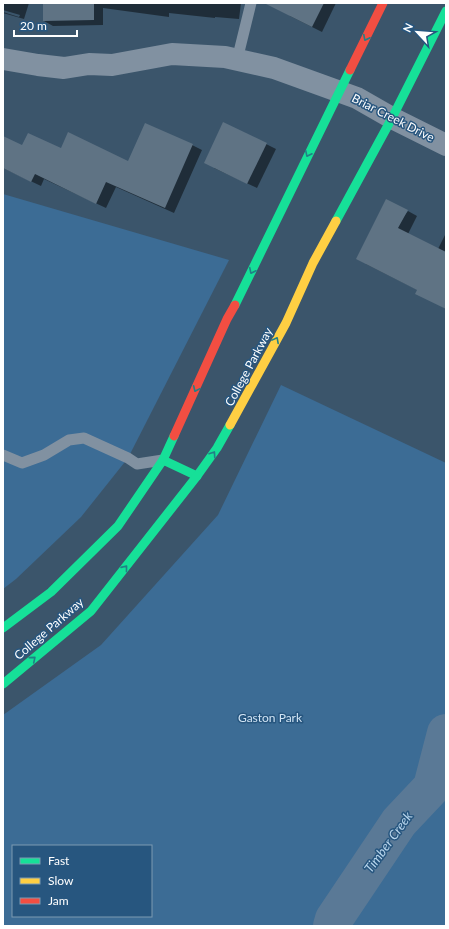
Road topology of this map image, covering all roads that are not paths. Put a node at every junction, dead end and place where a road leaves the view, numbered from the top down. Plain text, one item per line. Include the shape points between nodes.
1 (252, 3) edge
2 (383, 3) edge
3 (446, 11) edge
4 (3, 59) edge
5 (237, 60) junction
6 (339, 92) junction
7 (392, 118) junction
8 (446, 145) edge
9 (3, 455) edge
10 (163, 460) junction
11 (198, 476) junction
12 (3, 628) edge
13 (3, 684) edge

1 - 5 lane
2 -> 6 main road
3 - 7 main road, College Parkway
4 - 5 street, Briar Creek Drive via 64,68 89,64 112,65 172,54
5 - 6 street, Briar Creek Drive via 274,68
6 - 7 street, Briar Creek Drive via 357,98
6 -> 10 main road via 227,319
7 - 8 street, Briar Creek Drive
11 -> 7 main road, College Parkway via 217,448 286,323 313,263
9 - 10 lane via 22,464 69,440 84,438 137,464
10 - 11 main road
10 - 12 main road via 118,526 51,592
13 -> 11 main road, College Parkway via 91,611

